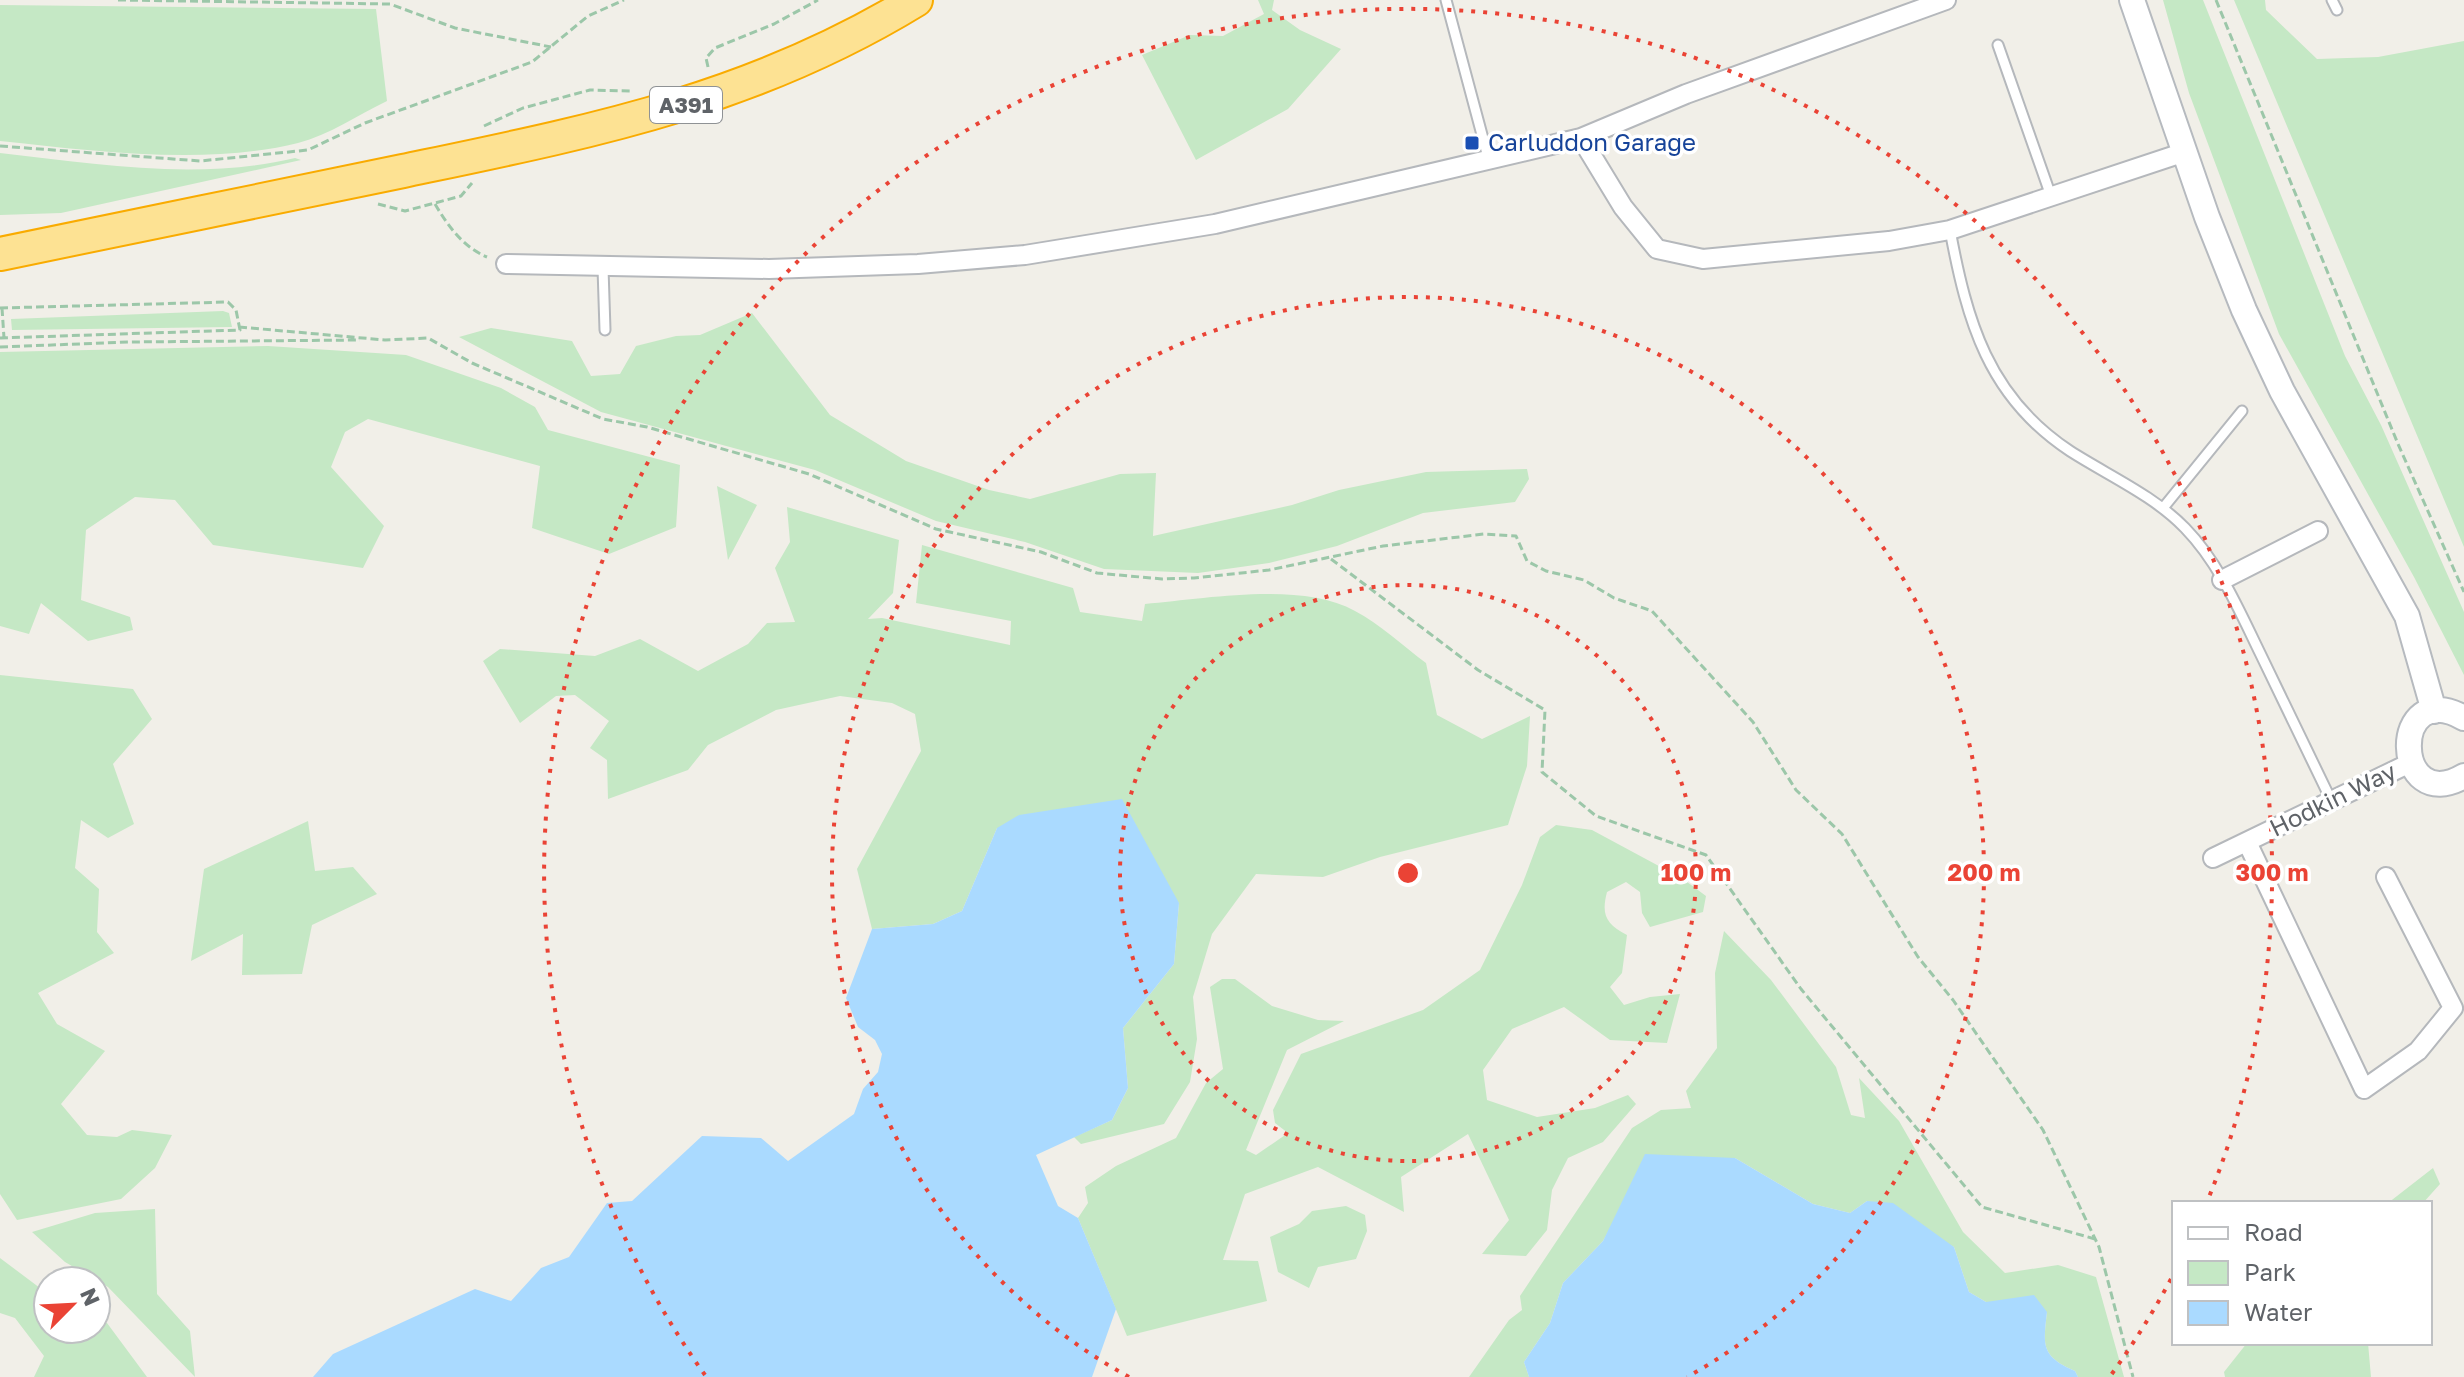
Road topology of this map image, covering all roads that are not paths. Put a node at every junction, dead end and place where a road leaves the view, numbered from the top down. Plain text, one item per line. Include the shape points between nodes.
1 (916, 0) edge
2 (1446, 0) edge
3 (1946, 0) edge
4 (2132, 0) edge
5 (2332, 0) edge
6 (2337, 10) dead end
7 (1998, 45) dead end
8 (1581, 138) junction
9 (2185, 152) junction
10 (1489, 161) junction
11 (2051, 197) junction
12 (1950, 230) junction
13 (0, 254) edge
14 (506, 264) road end
15 (603, 268) junction
16 (605, 330) dead end
17 (2242, 411) dead end
18 (2163, 508) junction
19 (2318, 531) dead end
20 (2222, 580) junction
21 (2434, 711) junction
22 (2464, 718) edge
23 (2410, 763) junction
24 (2464, 776) edge
25 (2331, 800) junction
26 (2247, 842) junction
27 (2213, 858) dead end
28 (2386, 877) dead end

1 - 13 highway, A391 via 788,68 697,102 564,138
2 - 10 lane
3 - 8 street via 1686,94
4 - 9 street
5 - 6 lane
7 - 11 lane
8 - 10 street
8 - 12 street via 1623,207 1657,249 1681,256 1778,253
9 - 11 street
9 - 21 street via 2244,310 2282,391 2407,616
10 - 15 street via 1215,224 1025,255 769,269
11 - 12 street
12 - 18 lane via 1962,295 1983,354 2005,392 2037,426
14 - 15 street
15 - 16 lane
17 - 18 lane
18 - 20 lane via 2187,530
19 - 20 street
20 - 25 lane
21 - 22 street
21 - 23 street via 2409,731
23 - 24 street via 2434,782
23 - 25 street, Hodkin Way
25 - 26 street, Hodkin Way
26 - 27 street, Hodkin Way
26 - 28 street via 2364,1089 2418,1051 2453,1008

